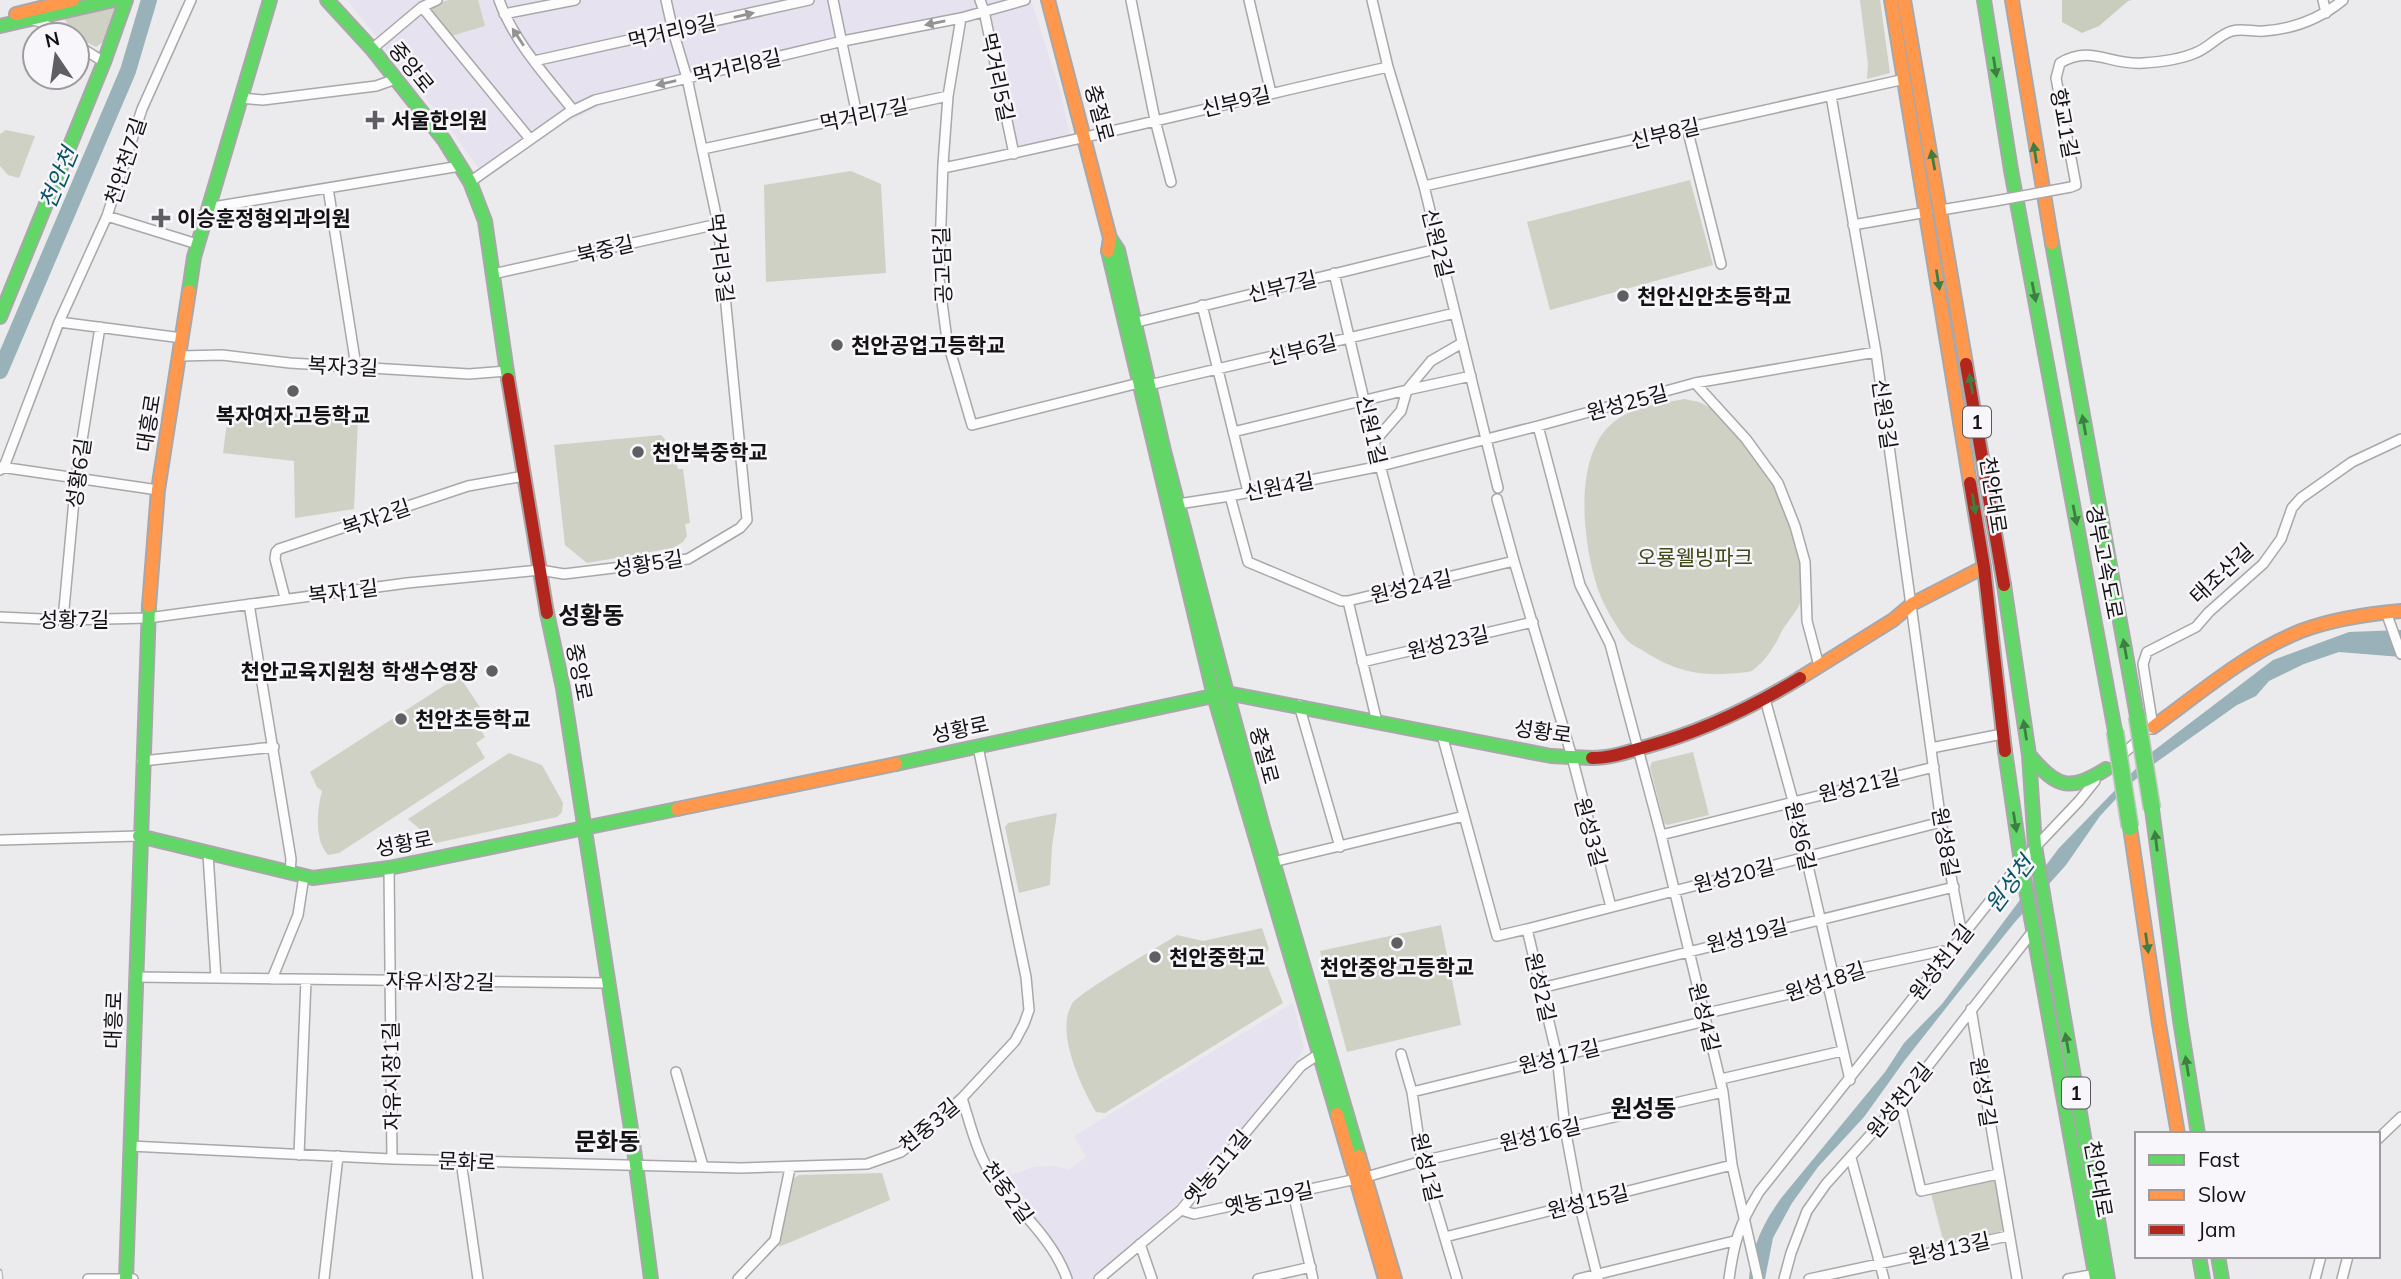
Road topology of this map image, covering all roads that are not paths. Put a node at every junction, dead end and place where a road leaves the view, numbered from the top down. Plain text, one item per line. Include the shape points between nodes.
1 (73, 0) edge
2 (113, 0) edge
3 (126, 0) edge
4 (191, 0) edge
5 (327, 0) edge
6 (437, 0) edge
7 (499, 0) edge
8 (575, 0) edge
9 (666, 0) edge
10 (809, 0) edge
11 (833, 0) edge
12 (980, 0) edge
13 (1025, 0) edge
14 (1048, 0) edge
15 (1131, 0) edge
16 (1249, 0) edge
17 (1372, 0) edge
18 (1891, 0) edge
19 (1904, 0) edge
20 (1984, 0) edge
21 (2012, 0) edge
22 (2323, 0) edge
23 (2343, 0) edge
24 (265, 5) edge
25 (422, 7) junction
26 (984, 11) junction
27 (504, 13) junction
28 (2326, 13) junction
29 (0, 17) edge
30 (961, 18) junction
31 (50, 20) joint
32 (0, 26) edge
33 (673, 31) junction
34 (842, 41) junction
35 (372, 49) junction
36 (91, 54) edge
37 (534, 61) junction
38 (104, 62) junction
39 (1388, 67) junction
40 (687, 78) junction
41 (396, 79) junction
42 (1905, 79) junction
43 (1272, 93) junction
44 (948, 96) junction
45 (1831, 96) junction
46 (240, 99) junction
47 (573, 110) junction
48 (857, 115) junction
49 (1155, 120) junction
50 (1687, 128) junction
51 (530, 139) junction
52 (1085, 139) junction
53 (703, 149) junction
54 (1014, 154) junction
55 (460, 166) junction
56 (943, 168) junction
57 (470, 182) junction
58 (1171, 182) dead end
59 (1424, 186) junction
60 (328, 188) junction
61 (207, 208) junction
62 (1934, 211) junction
63 (107, 216) junction
64 (718, 224) junction
65 (1853, 225) junction
66 (197, 244) junction
67 (1440, 248) junction
68 (1721, 264) dead end
69 (1335, 273) junction
70 (492, 274) junction
71 (1202, 305) junction
72 (1455, 313) junction
73 (0, 317) edge
74 (59, 322) junction
75 (1130, 323) junction
76 (100, 327) junction
77 (1350, 337) junction
78 (182, 338) junction
79 (1462, 343) junction
80 (1876, 352) junction
81 (180, 356) junction
82 (356, 366) junction
83 (1217, 370) junction
84 (506, 371) junction
85 (1471, 376) junction
86 (1695, 383) junction
87 (1144, 384) junction
88 (1407, 390) junction
89 (1365, 400) junction
90 (1538, 426) junction
91 (1233, 432) junction
92 (1487, 438) junction
93 (2401, 439) edge
94 (1374, 442) junction
95 (1381, 466) junction
96 (1, 468) edge
97 (524, 476) junction
98 (76, 478) junction
99 (1499, 488) dead end
100 (158, 490) junction
101 (1248, 492) junction
102 (1230, 496) junction
103 (1497, 499) dead end
104 (1178, 503) junction
105 (747, 520) joint
106 (1514, 561) junction
107 (1984, 566) junction
108 (540, 570) junction
109 (1412, 587) junction
110 (285, 598) junction
111 (1348, 601) junction
112 (249, 604) junction
113 (1912, 604) junction
114 (2392, 615) edge
115 (0, 617) edge
116 (148, 618) junction
117 (63, 620) junction
118 (1533, 622) junction
119 (2401, 654) edge
120 (1362, 662) junction
121 (1819, 666) junction
122 (1221, 694) junction
123 (1765, 699) junction
124 (1299, 705) junction
125 (1377, 722) junction
126 (2153, 727) junction
127 (2002, 734) junction
128 (1442, 735) junction
129 (274, 747) junction
130 (978, 747) junction
131 (1931, 748) junction
132 (1638, 751) junction
133 (2029, 755) junction
134 (1572, 757) junction
135 (142, 761) junction
136 (1934, 767) junction
137 (2106, 769) junction
138 (1793, 800) junction
139 (1464, 816) junction
140 (1941, 821) junction
141 (583, 827) junction
142 (1661, 835) junction
143 (139, 836) junction
144 (0, 840) edge
145 (1340, 847) junction
146 (208, 854) junction
147 (2036, 854) junction
148 (1806, 858) junction
149 (1273, 862) junction
150 (389, 868) junction
151 (2022, 868) junction
152 (297, 875) junction
153 (1954, 887) junction
154 (1673, 890) junction
155 (1611, 907) junction
156 (1821, 917) junction
157 (2032, 926) junction
158 (1527, 929) junction
159 (1962, 935) junction
160 (1688, 950) junction
161 (1946, 955) junction
162 (1833, 974) junction
163 (135, 977) junction
164 (216, 978) junction
165 (272, 979) junction
166 (306, 979) junction
167 (389, 981) junction
168 (608, 984) junction
169 (1828, 985) junction
170 (1541, 988) junction
171 (1971, 1010) junction
172 (1705, 1018) junction
173 (1842, 1051) junction
174 (1324, 1052) junction
175 (1401, 1054) dead end
176 (1557, 1056) junction
177 (676, 1072) dead end
178 (1721, 1079) junction
179 (1850, 1080) junction
180 (1412, 1092) junction
181 (1723, 1092) junction
182 (962, 1098) junction
183 (1900, 1102) junction
184 (2401, 1117) edge
185 (1565, 1128) junction
186 (2178, 1132) edge
187 (2198, 1132) edge
188 (2380, 1137) edge
189 (130, 1146) junction
190 (299, 1155) junction
191 (338, 1156) junction
192 (1851, 1158) junction
193 (392, 1159) junction
194 (461, 1161) junction
195 (1422, 1161) junction
196 (635, 1165) junction
197 (1732, 1165) junction
198 (703, 1166) junction
199 (790, 1167) junction
200 (1998, 1174) junction
201 (1361, 1177) junction
202 (1293, 1193) junction
203 (1579, 1203) junction
204 (1181, 1210) junction
205 (1744, 1216) junction
206 (2008, 1236) junction
207 (1445, 1237) junction
208 (1734, 1241) junction
209 (1140, 1244) junction
210 (2199, 1258) edge
211 (2218, 1258) edge
212 (2320, 1258) edge
213 (2347, 1258) edge
214 (1880, 1263) junction
215 (1311, 1267) junction
216 (1598, 1276) edge
217 (2100, 1277) edge
218 (88, 1279) edge
219 (126, 1279) edge
220 (133, 1279) edge
221 (324, 1279) edge
222 (478, 1279) edge
223 (651, 1279) edge
224 (738, 1279) edge
225 (1067, 1279) edge
226 (1099, 1279) edge
227 (1152, 1279) edge
228 (1258, 1279) edge
229 (1313, 1279) edge
230 (1385, 1279) edge
231 (1395, 1279) edge
232 (1457, 1279) edge
233 (1578, 1279) edge
234 (1729, 1279) edge
235 (1758, 1279) edge
236 (1784, 1279) edge
237 (1809, 1279) edge
238 (1884, 1279) edge
239 (2017, 1279) edge
240 (2068, 1279) edge
241 (2203, 1279) edge
242 (2222, 1279) edge
243 (2315, 1279) edge
244 (2342, 1279) edge

1 - 29 main road
2 - 31 main road
3 - 38 main road
4 - 63 street, 천안천7길 via 142,109
5 - 35 main road, 중앙로
6 - 25 street
7 - 27 street
8 - 27 street
9 - 33 street, 먹거리3길
33 -> 10 street, 먹거리9길
11 - 34 street
12 - 26 street, 먹거리5길
13 - 26 street, 먹거리8길
14 - 52 main road, 충절로
15 - 49 street
16 - 43 street
17 - 39 street, 신원2길
18 - 42 main road, 천안대로 / 1
62 -> 19 main road, 천안대로 / 1
20 -> 186 main road, 경부고속도로, bridge via 2115,731
187 -> 21 main road, 경부고속도로, bridge via 2137,716
22 - 28 street
23 - 28 street, 향교1길
24 - 46 main road, 대흥로
25 - 35 street
25 - 51 street
26 - 30 street, 먹거리8길
26 - 54 street, 먹거리5길
37 -> 27 street
28 - 62 street, 향교1길, bridge via 2274,30 2229,32 2187,56 2141,63 2084,54 2060,63 2056,78 2076,185
30 -> 34 street, 먹거리8길
30 - 44 street
31 - 32 main road
33 - 37 street, 먹거리9길
33 - 40 street, 먹거리3길
34 - 40 street, 먹거리8길
34 - 48 street
35 - 41 main road, 중앙로
36 - 38 street
37 - 47 street
38 - 73 main road
39 - 43 street, 신부9길
39 - 59 street, 신원2길
40 -> 47 street, 먹거리8길 via 595,100
40 - 53 street, 먹거리3길
41 - 46 street via 376,86
41 - 55 main road, 중앙로
42 - 45 street, 신부8길
42 - 62 main road, 천안대로 / 1
43 - 49 street, 신부9길
44 - 48 street, 먹거리7길
44 - 56 street, 공고담길
45 - 50 street, 신부8길
45 - 65 street, 신원3길
46 - 61 main road, 대흥로
47 - 51 street, 먹거리8길
48 - 53 street, 먹거리7길
49 - 52 street, 신부9길
49 - 58 street
50 - 59 street, 신부8길
50 - 68 street
51 - 57 street, 먹거리8길
52 - 54 street, 신부9길
52 - 75 main road, 충절로 via 1110,238 1118,250
53 - 64 street, 먹거리3길
54 - 56 street, 신부9길
55 - 57 main road, 중앙로
55 - 60 street
56 - 87 street, 공고담길 via 939,279 947,340 971,425
57 - 70 main road, 중앙로 via 485,221
59 - 67 street, 신원2길
60 - 61 street
60 - 82 street
61 - 66 main road, 대흥로
62 - 65 street
62 -> 107 main road, 천안대로
133 -> 62 main road, 천안대로 / 1 via 2000,561
63 - 66 street
63 - 74 street, 천안천7길
64 - 70 street, 북중길
64 - 105 street, 먹거리3길
65 - 80 street, 신원3길
66 - 78 main road, 대흥로
67 - 69 street, 신부7길
67 - 72 street, 신원2길
69 - 71 street, 신부7길
69 - 77 street, 신원1길
70 - 84 main road, 중앙로
71 - 75 street, 신부7길
71 - 83 street
72 - 77 street, 신부6길
72 - 79 street, 신원2길
74 - 76 street
74 - 96 street, 천안천7길
75 - 87 main road, 충절로
76 - 78 street
76 - 98 street, 성황6길
77 - 83 street, 신부6길
77 - 89 street, 신원1길
78 - 81 main road, 대흥로
79 - 85 street, 신원2길
79 - 88 street via 1430,361
80 - 86 street, 원성25길
80 - 113 street, 신원3길
81 - 82 street, 복자3길
81 - 100 main road, 대흥로
82 - 84 street, 복자3길 via 469,374
83 - 87 street, 신부6길
83 - 91 street
84 - 97 main road, 중앙로
85 - 88 street
85 - 92 street, 신원2길
86 - 90 street, 원성25길
86 - 121 street via 1778,483 1805,562 1807,621
87 - 104 main road, 충절로
87 - 122 main road, 충절로
88 - 89 street
88 - 94 street via 1401,411
89 - 91 street
89 - 94 street, 신원1길
90 - 92 street, 원성25길
90 - 132 street via 1580,585 1610,644
91 - 101 street
92 - 95 street, 원성25길
92 - 99 street, 신원2길
93 - 126 street, 태조산길 via 2352,462 2301,498 2263,564 2196,627 2147,652 2143,664
94 - 95 street, 신원1길
95 - 101 street, 신원4길
95 - 109 street, 신원1길
96 - 98 street
97 - 108 main road, 중앙로
97 - 110 street, 복자2길 via 468,486 279,549 275,559
98 - 100 street
98 - 117 street, 성황6길
100 - 116 main road, 대흥로
101 - 102 street, 신원4길
102 - 104 street, 신원4길
102 - 111 street via 1248,562
103 - 106 street
104 - 122 main road, 충절로
105 - 108 street, 성황5길 via 688,559 564,574
106 - 109 street, 원성24길
106 - 118 street
107 - 113 main road, 성황로
107 - 127 main road, 천안대로
108 - 110 street, 복자1길
108 - 141 main road, 중앙로
109 - 111 street, 원성24길
110 - 112 street, 복자1길
111 - 120 street, 원성24길
112 - 116 street, 복자1길
112 - 129 street
113 - 121 main road, 성황로
113 - 131 street, 원성8길
114 - 119 street
114 - 126 main road via 2318,626 2287,637
115 - 117 street, 성황7길
116 - 117 street, 성황7길
116 - 135 main road, 대흥로
118 - 120 street, 원성23길
118 - 134 street
120 - 125 street, 원성24길
121 - 123 main road, 성황로
122 - 124 main road, 성황로
122 - 130 main road, 성황로
122 - 149 main road, 충절로
122 - 174 main road, 충절로
123 - 132 main road, 성황로 via 1726,719
123 - 138 street, 원성6길
124 - 125 main road, 성황로
124 - 145 street
125 - 128 main road, 성황로
126 - 137 street
127 - 131 street
127 -> 151 main road, 천안대로 / 1
128 - 134 main road, 성황로
128 - 139 street, 원성2길
129 - 135 street
129 - 152 street
130 - 141 main road, 성황로
130 - 182 street, 천중3길 via 1029,1010 1015,1041
131 - 136 street, 원성8길
132 - 134 main road, 성황로
132 - 142 street, 원성4길
133 - 137 main road via 2050,780 2065,785 2084,784
133 - 147 main road, 천안대로 / 1
134 - 155 street, 원성3길
135 - 143 main road, 대흥로
136 - 138 street, 원성21길
136 - 140 street, 원성8길
137 - 147 street
138 - 142 street, 원성21길
138 - 148 street, 원성6길
139 - 145 street
139 - 158 street, 원성2길 via 1497,936
140 - 148 street, 원성20길
140 - 153 street, 원성8길
141 - 150 main road, 성황로
141 - 168 main road, 중앙로
142 - 154 street, 원성4길
143 - 144 street
143 - 146 main road, 성황로
143 - 163 main road, 대흥로
145 - 149 street
146 - 152 main road, 성황로
146 - 164 street
147 - 151 street, 원성천1길
217 -> 147 main road, 천안대로 / 1
148 - 154 street, 원성20길
148 - 156 street, 원성6길
149 - 174 main road, 충절로
150 - 152 main road, 성황로 via 326,878
150 - 167 street, 자유시장1길
151 - 157 main road, 1
151 - 159 street, 원성천1길
152 - 165 street via 299,915
153 - 156 street, 원성19길
153 - 159 street, 원성8길
154 - 155 street, 원성20길
154 - 160 street, 원성4길
155 - 158 street, 원성20길
156 - 160 street, 원성19길
156 - 162 street, 원성6길
157 - 171 street, 원성천2길
157 - 217 main road, 천안대로 / 1
158 - 170 street, 원성2길
159 - 161 street, 원성천1길
160 - 170 street, 원성19길
160 - 172 street, 원성4길
161 - 162 street, 원성18길 via 1942,951
161 - 179 street, 원성천1길
162 - 169 street, 원성18길
163 - 164 street, 자유시장2길
163 - 189 main road, 대흥로
164 - 165 street, 자유시장2길
165 - 166 street, 자유시장2길
166 - 167 street, 자유시장2길
166 - 190 street
167 - 168 street, 자유시장2길
167 - 193 street, 자유시장1길
168 - 196 main road, 중앙로
169 - 172 street, 원성18길
169 - 173 street
170 - 176 street, 원성2길
171 - 183 street, 원성천2길
171 - 200 street, 원성7길
172 - 176 street, 원성17길
172 - 178 street, 원성4길
173 - 178 street, 원성4길
173 - 179 street
174 - 201 main road, 충절로
174 - 204 street, 옛농고1길 via 1301,1066
175 - 180 street, 원성1길
176 - 180 street, 원성17길
176 - 185 street, 원성2길
177 - 198 street
178 - 181 street, 원성4길
179 - 205 street, 원성천1길
180 - 195 street, 원성1길
181 - 185 street, 원성16길
181 - 197 street, 원성4길
182 - 199 street, 천중3길 via 901,1152 867,1164
182 - 225 street, 천중2길 via 982,1158 1053,1251
183 - 192 street, 원성천2길
183 - 200 street via 1922,1191
184 - 188 street
185 - 195 street, 원성16길
185 - 203 street, 원성2길
189 - 190 street, 문화로
189 - 219 main road, 대흥로
190 - 191 street, 문화로
191 - 193 street, 문화로
191 - 221 street
192 - 214 street
192 - 236 street, 원성천2길 via 1807,1211
193 - 194 street, 문화로
194 - 196 street, 문화로
194 - 222 street
195 - 201 street, 원성16길
195 - 207 street, 원성1길
196 - 198 street, 천중3길
196 - 223 main road, 중앙로
197 - 203 street, 원성15길
197 - 205 street, 원성4길
198 - 199 street, 천중3길
199 - 224 street via 775,1240
200 - 206 street, 원성7길
201 - 202 street, 옛농고9길
201 - 230 main road, 충절로
201 - 231 main road, 충절로
202 - 204 street, 옛농고9길 via 1194,1214
202 - 215 street
203 - 207 street, 원성15길
203 - 216 street, 원성2길
204 - 209 street, 옛농고1길
205 - 208 street, 원성천1길
205 - 235 street, 원성4길
206 - 214 street, 원성13길
206 - 239 street, 원성7길
207 - 232 street, 원성1길
208 - 216 street
208 - 234 street, 원성천1길
209 - 226 street, 옛농고1길
209 - 227 street
210 - 241 main road
211 - 242 main road
212 - 243 street
213 - 244 street
214 - 237 street, 원성13길
214 - 238 street
215 - 228 street
215 - 229 street
216 - 233 street
217 - 240 street
218 - 219 street
219 - 220 street

